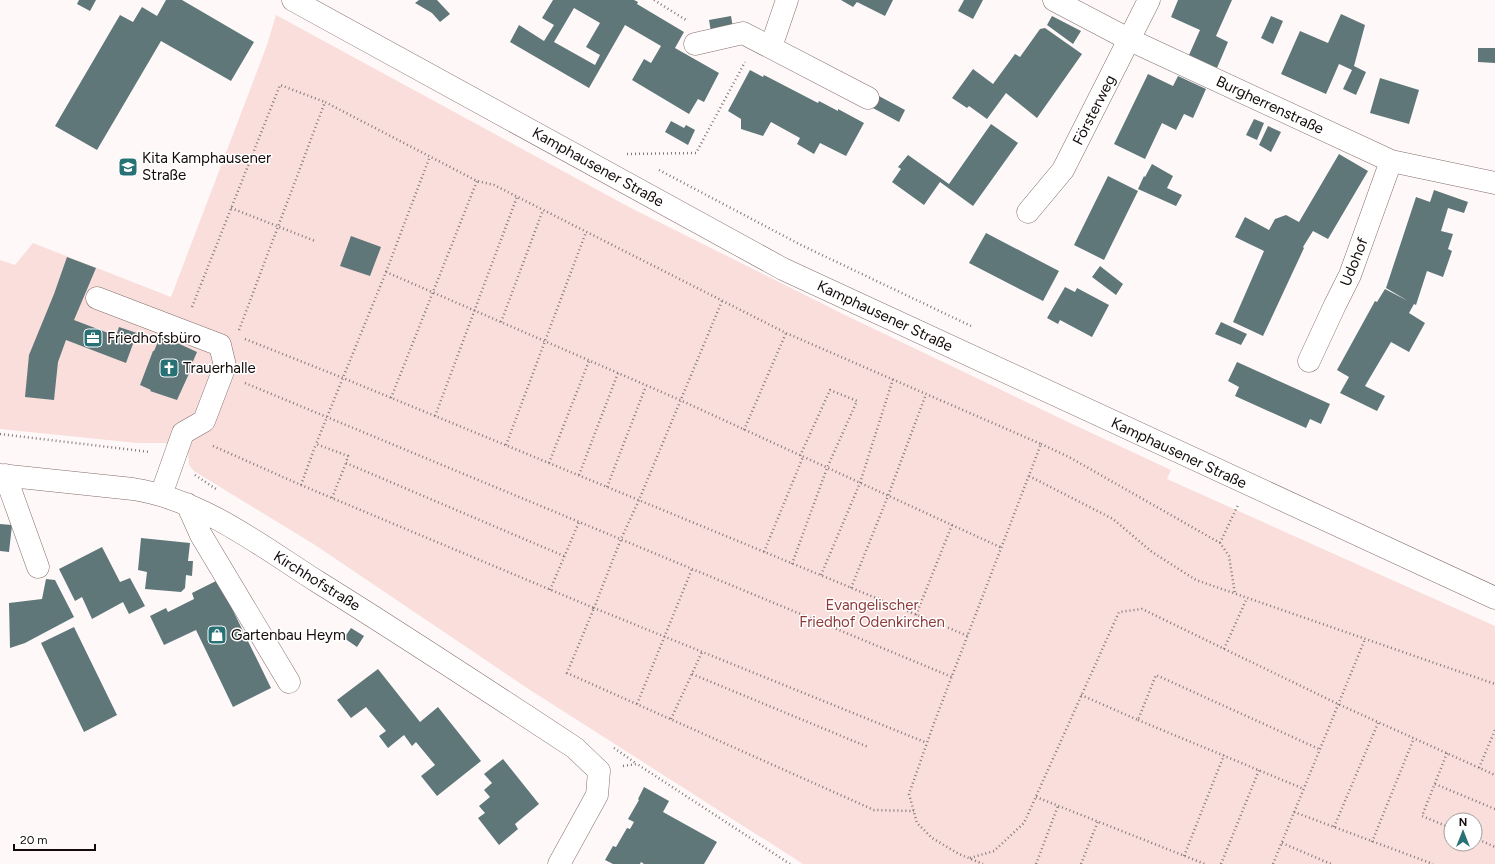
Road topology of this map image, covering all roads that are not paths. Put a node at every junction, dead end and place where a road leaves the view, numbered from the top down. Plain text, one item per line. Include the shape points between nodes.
1 (293, 0) edge
2 (787, 0) edge
3 (1054, 0) edge
4 (1149, 0) edge
5 (1130, 40) junction
6 (695, 44) dead end
7 (764, 44) junction
8 (868, 98) dead end
9 (1391, 161) junction
10 (1495, 183) edge
11 (1028, 212) dead end
12 (97, 298) dead end
13 (1309, 361) dead end
14 (2, 475) edge
15 (161, 495) junction
16 (187, 504) junction
17 (38, 567) dead end
18 (1495, 598) edge
19 (289, 682) dead end
20 (559, 864) edge

1 - 18 street, Kamphausener Straße via 783,269
2 - 7 street
3 - 5 street, Burgherrenstraße
4 - 5 street, Försterweg
5 - 9 street, Burgherrenstraße
5 - 11 street, Försterweg via 1063,170
6 - 7 street via 743,33
7 - 8 street
9 - 10 street, Burgherrenstraße
9 - 13 street, Udohof via 1350,275
12 - 15 street via 220,345 224,370 204,421 183,433
14 - 15 street, Kirchhofstraße via 134,489
14 - 17 street
15 - 16 street, Kirchhofstraße
16 - 19 street via 201,535
16 - 20 street, Kirchhofstraße via 218,519 370,614 575,748 599,771 597,795

